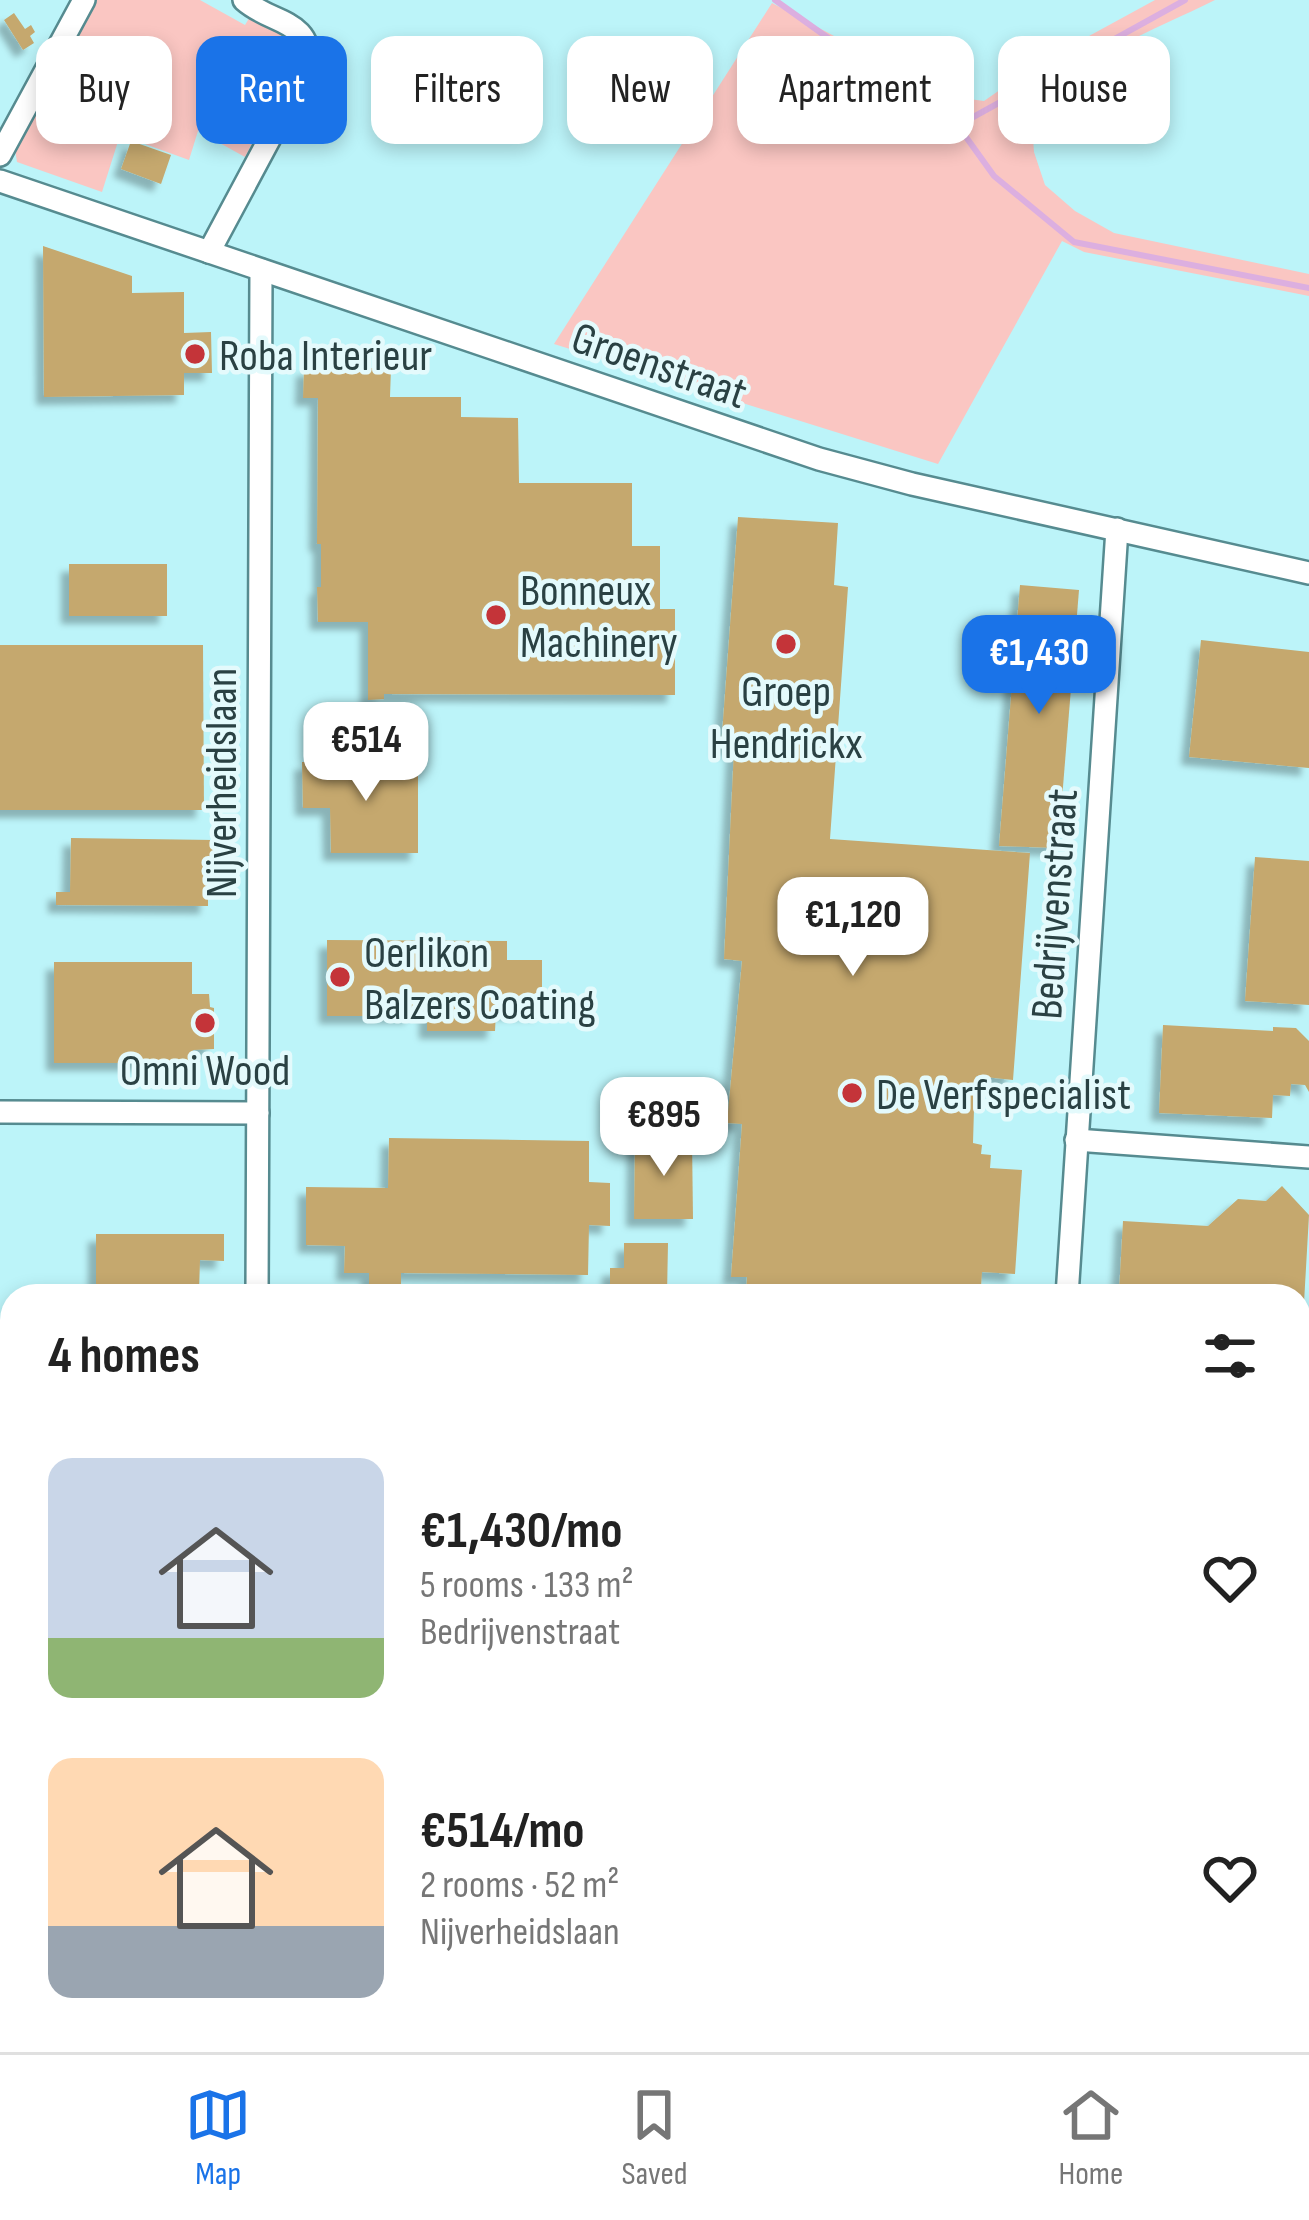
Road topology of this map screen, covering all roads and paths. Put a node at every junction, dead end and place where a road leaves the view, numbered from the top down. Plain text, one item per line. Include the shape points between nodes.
1 (85, 0) edge
2 (244, 0) edge
3 (0, 154) edge
4 (0, 181) edge
5 (208, 252) junction
6 (261, 270) junction
7 (1117, 529) junction
8 (1309, 573) edge
9 (0, 1112) edge
10 (258, 1114) junction
11 (1076, 1141) junction
12 (1309, 1157) edge
13 (257, 1284) edge
14 (1067, 1284) edge

1 - 3 street
2 - 5 street via 304,36 309,65
4 - 5 street, Groenstraat
5 - 6 street, Groenstraat
6 - 7 street, Groenstraat via 819,459
6 - 10 street, Nijverheidslaan
7 - 8 street, Groenstraat
7 - 11 street, Bedrijvenstraat
9 - 10 street
10 - 13 street, Nijverheidslaan
11 - 12 street
11 - 14 street, Bedrijvenstraat

